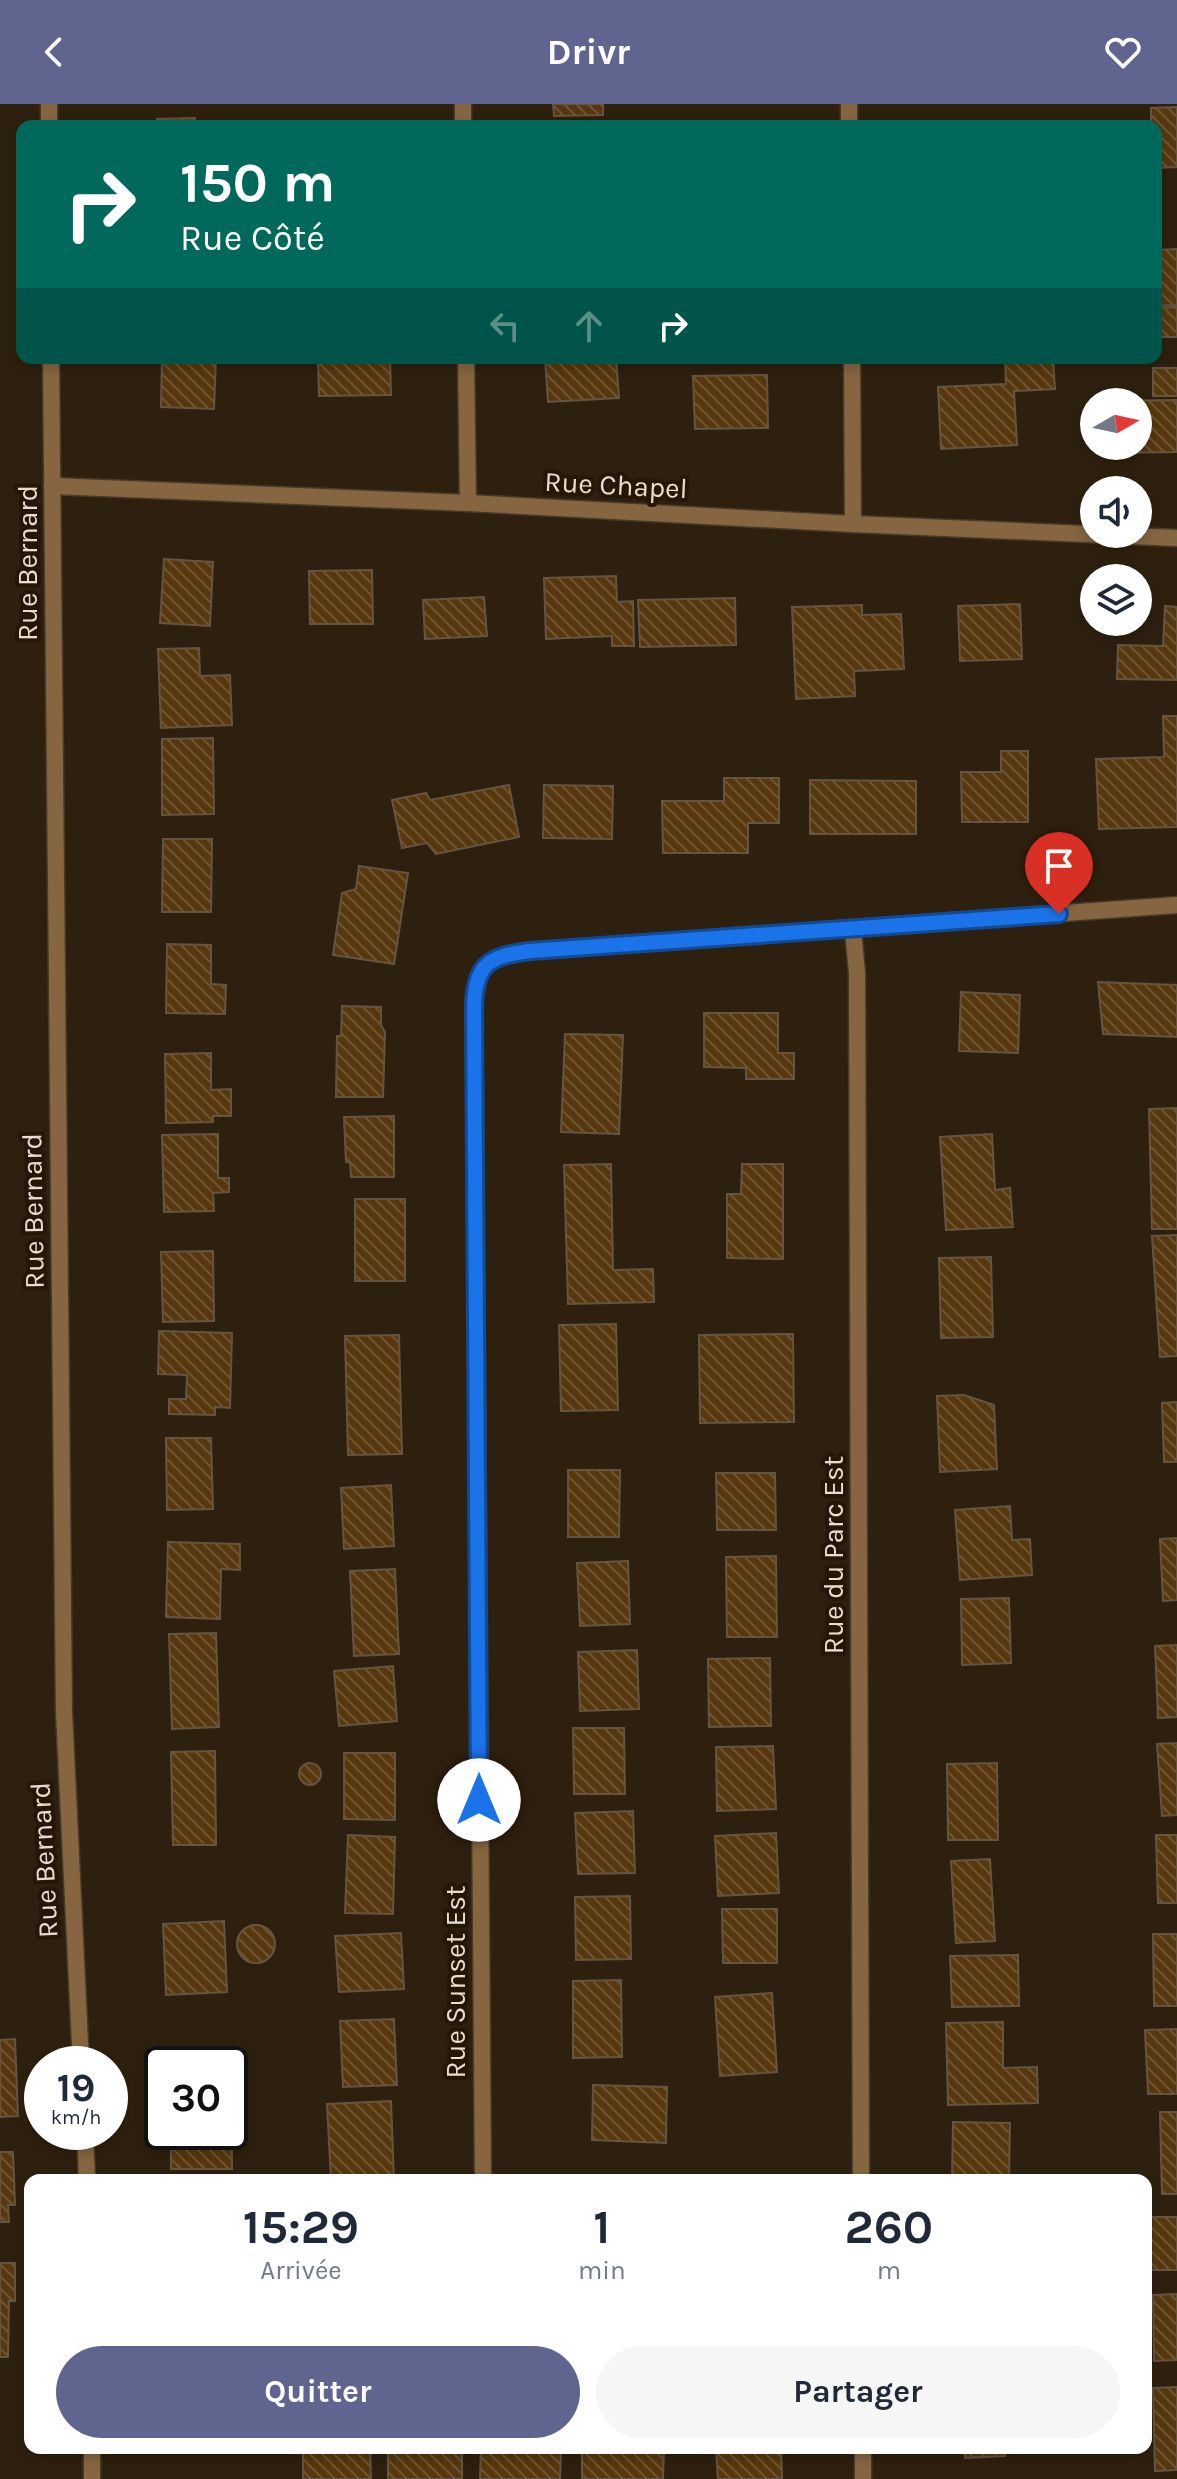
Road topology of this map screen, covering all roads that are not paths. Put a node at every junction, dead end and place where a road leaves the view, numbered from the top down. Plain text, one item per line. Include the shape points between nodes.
1 (51, 364) edge
2 (466, 364) edge
3 (852, 364) edge
4 (52, 486) junction
5 (468, 503) junction
6 (853, 524) junction
7 (1177, 538) edge
8 (1177, 905) edge
9 (853, 930) junction
10 (80, 2046) edge
11 (86, 2150) edge
12 (87, 2174) edge
13 (483, 2174) edge
14 (861, 2174) edge
15 (92, 2454) edge
16 (863, 2454) edge
17 (92, 2479) edge
18 (863, 2479) edge

1 - 4 street, Rue Bernard
2 - 5 street
3 - 6 street
4 - 5 street, Rue Chapel
4 - 10 street, Rue Bernard via 64,1712
5 - 6 street, Rue Chapel
6 - 7 street, Rue Chapel
8 - 9 street
9 - 13 street, Rue Sunset Est via 530,951 492,959 477,979
9 - 14 street, Rue du Parc Est
11 - 12 street
15 - 17 street
16 - 18 street

